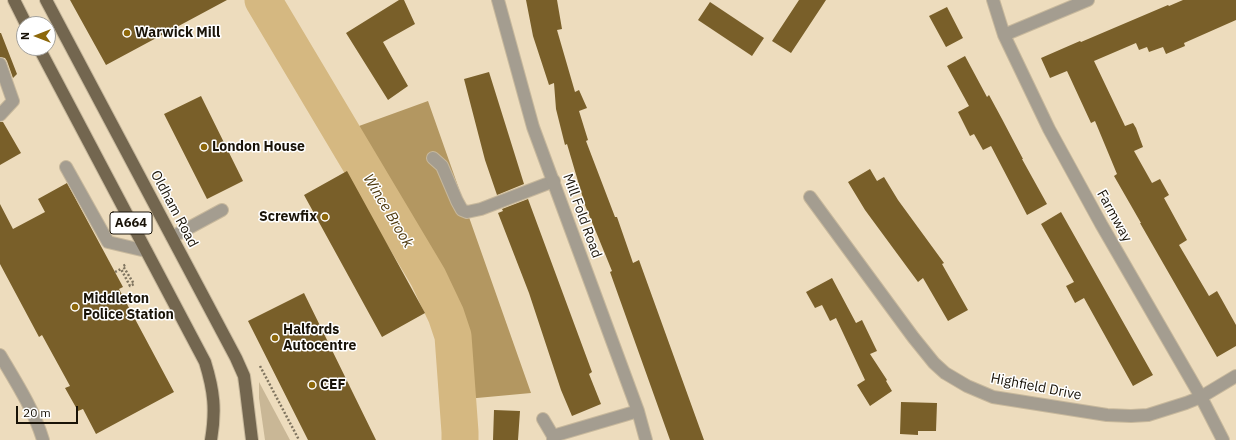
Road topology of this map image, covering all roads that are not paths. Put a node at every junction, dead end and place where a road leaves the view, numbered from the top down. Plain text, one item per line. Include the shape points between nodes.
1 (14, 0) edge
2 (46, 0) edge
3 (498, 0) edge
4 (993, 0) edge
5 (1088, 0) edge
6 (22, 16) edge
7 (1004, 35) junction
8 (43, 56) edge
9 (0, 64) edge
10 (0, 115) edge
11 (433, 158) dead end
12 (66, 167) dead end
13 (554, 181) junction
14 (810, 197) dead end
15 (222, 210) dead end
16 (172, 237) junction
17 (146, 251) junction
18 (0, 355) edge
19 (1236, 376) edge
20 (1201, 397) junction
21 (638, 411) junction
22 (543, 419) dead end
23 (553, 438) edge
24 (43, 440) edge
25 (211, 440) edge
26 (252, 440) edge
27 (646, 440) edge
28 (1223, 440) edge

1 - 6 main road
2 - 16 main road, Oldham Road / A664
3 - 13 street, Mill Fold Road via 533,127
4 - 7 street, Farmway
5 - 7 street
7 - 20 street, Farmway via 1060,150
8 - 17 main road, A664
9 - 10 street via 13,101
11 - 13 street via 442,166 457,201 462,210 467,212 482,209
12 - 17 street via 108,242
13 - 21 street, Mill Fold Road
14 - 20 street, Highfield Drive via 934,363 967,386 993,397 1107,415 1148,415
15 - 16 street
16 - 26 main road, Oldham Road / A664 via 244,376
17 - 25 main road, A664 via 205,362 214,401
18 - 24 street via 26,401
19 - 20 street, Highfield Drive
20 - 28 street, Farmway
21 - 23 street
21 - 27 street, Mill Fold Road
22 - 23 street

